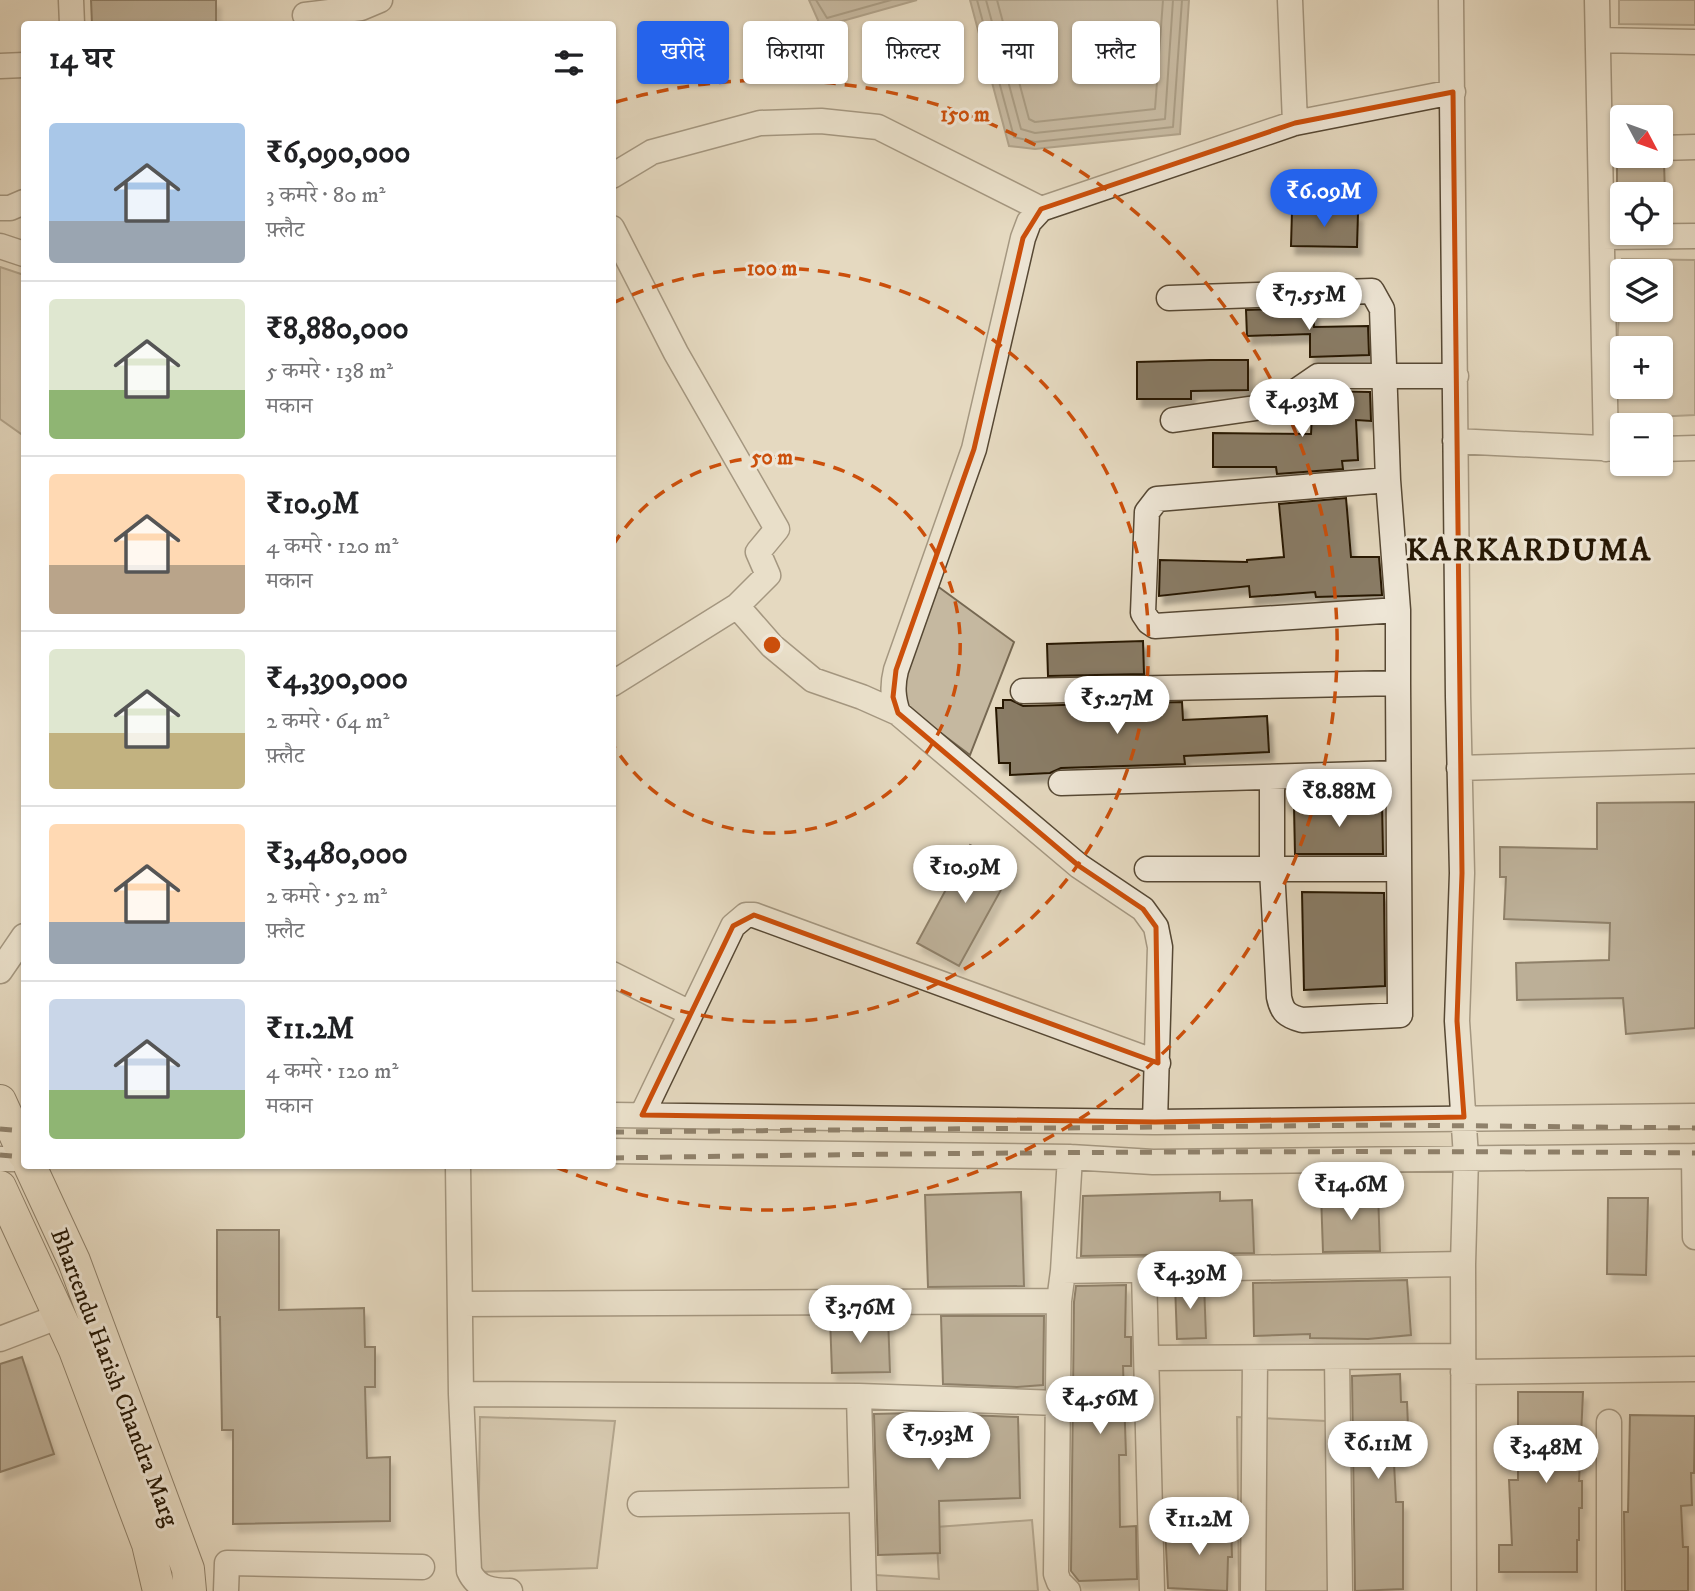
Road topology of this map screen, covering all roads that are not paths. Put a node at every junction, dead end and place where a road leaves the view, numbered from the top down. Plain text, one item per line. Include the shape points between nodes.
1 (71, 0) edge
2 (380, 0) edge
3 (1290, 0) edge
4 (1451, 0) edge
5 (1597, 0) edge
6 (304, 13) edge
7 (72, 21) edge
8 (1598, 40) junction
9 (1695, 42) edge
10 (21, 65) edge
11 (0, 66) edge
12 (1453, 92) junction
13 (1294, 123) junction
14 (1610, 141) edge
15 (1695, 147) edge
16 (1673, 148) edge
17 (1610, 159) edge
18 (616, 174) edge
19 (21, 203) edge
20 (0, 208) edge
21 (1041, 209) junction
22 (616, 236) edge
23 (1695, 236) edge
24 (1602, 237) junction
25 (0, 246) edge
26 (21, 253) edge
27 (1169, 298) dead end
28 (1384, 376) junction
29 (1456, 376) junction
30 (1612, 413) edge
31 (1173, 420) dead end
32 (1455, 442) junction
33 (1695, 448) edge
34 (1610, 449) edge
35 (1673, 449) edge
36 (1388, 480) junction
37 (737, 606) junction
38 (1398, 610) junction
39 (616, 682) edge
40 (1398, 683) junction
41 (1023, 691) dead end
42 (898, 713) junction
43 (1695, 761) edge
44 (1459, 768) junction
45 (1398, 773) junction
46 (1272, 778) junction
47 (1061, 783) dead end
48 (1147, 869) dead end
49 (1272, 869) junction
50 (1399, 869) junction
51 (21, 940) edge
52 (0, 971) edge
53 (616, 976) edge
54 (690, 1013) junction
55 (1157, 1063) junction
56 (8, 1111) edge
57 (616, 1115) edge
58 (642, 1115) junction
59 (1695, 1116) edge
60 (1464, 1117) junction
61 (1155, 1122) junction
62 (21, 1148) edge
63 (616, 1151) edge
64 (21, 1156) edge
65 (1695, 1156) edge
66 (1070, 1157) junction
67 (1466, 1157) junction
68 (0, 1159) edge
69 (31, 1169) edge
70 (458, 1169) edge
71 (0, 1187) edge
72 (54, 1219) junction
73 (9, 1226) edge
74 (1695, 1237) edge
75 (1463, 1264) junction
76 (1063, 1271) junction
77 (1144, 1271) junction
78 (1059, 1301) junction
79 (460, 1304) junction
80 (60, 1316) junction
81 (0, 1339) edge
82 (1337, 1357) junction
83 (1147, 1358) junction
84 (1255, 1358) junction
85 (1463, 1364) junction
86 (1695, 1369) edge
87 (461, 1394) junction
88 (859, 1396) junction
89 (1057, 1403) junction
90 (1609, 1422) dead end
91 (861, 1500) junction
92 (640, 1504) dead end
93 (422, 1567) dead end
94 (159, 1591) edge
95 (190, 1591) edge
96 (226, 1591) edge
97 (510, 1591) edge
98 (864, 1591) edge
99 (1068, 1591) edge
100 (1153, 1591) edge
101 (1253, 1591) edge
102 (1340, 1591) edge
103 (1464, 1591) edge
104 (1609, 1591) edge

1 - 7 street
2 - 6 street via 361,8
3 - 13 street
4 - 12 street
5 - 8 street
8 - 9 street
8 - 14 street
10 - 11 street
12 - 13 street
12 - 29 street
13 - 21 street
15 - 16 street
17 - 24 street
18 - 21 street via 652,152 760,123 821,121 878,127
19 - 20 street
21 - 42 street via 1023,238 974,449 896,670 893,697
22 - 37 street via 776,529 758,552 768,575
23 - 24 street
24 - 30 street
25 - 26 street
27 - 28 street via 1372,292 1382,309
28 - 29 street
28 - 31 street via 1318,376 1276,405
28 - 36 street
29 - 32 street
32 - 34 street
32 - 44 street
33 - 35 street
36 - 38 street
36 - 38 street via 1157,499 1147,512 1143,612 1155,626
37 - 39 street
37 - 42 street via 772,646 813,680
38 - 40 street
40 - 41 street
40 - 45 street
42 - 55 street via 1079,866 1143,909 1156,927 1160,947
43 - 44 street
44 - 60 street via 1462,873 1457,1021
45 - 46 street
45 - 50 street
46 - 47 street
46 - 49 street
48 - 49 street
49 - 50 street
49 - 50 street via 1279,997 1282,1010 1302,1020 1400,1014
51 - 52 street
53 - 54 street
54 - 55 street via 733,926 746,915 754,915
54 - 58 street
55 - 61 street
56 - 62 main road
57 - 58 street
58 - 61 street
59 - 60 street
60 - 61 street
60 - 67 street
63 - 66 street
64 - 68 street
65 - 67 street
65 - 74 street
66 - 67 street via 1153,1162
66 - 76 street
67 - 75 street
69 - 72 main road, Bhartendu Harish Chandra Marg
70 - 79 street
71 - 73 main road, Bhartendu Harish Chandra Marg
72 - 73 street
72 - 95 main road, Bhartendu Harish Chandra Marg via 74,1261 188,1569
73 - 80 main road, Bhartendu Harish Chandra Marg
75 - 77 street
75 - 85 street
76 - 77 street
76 - 78 street
77 - 83 street
78 - 79 street
78 - 89 street
79 - 87 street
80 - 81 street
80 - 94 main road, Bhartendu Harish Chandra Marg via 148,1544
82 - 84 street
82 - 85 street
82 - 102 street
83 - 84 street
83 - 100 street
84 - 101 street
85 - 86 street
85 - 103 street
87 - 88 street
87 - 97 street via 469,1571 489,1590
88 - 89 street
88 - 91 street
89 - 99 street via 1056,1574
90 - 104 street
91 - 92 street
91 - 98 street
93 - 96 street via 227,1563

